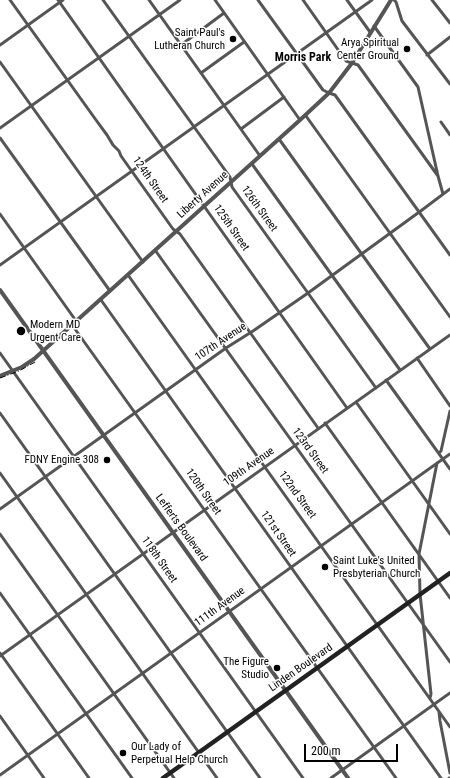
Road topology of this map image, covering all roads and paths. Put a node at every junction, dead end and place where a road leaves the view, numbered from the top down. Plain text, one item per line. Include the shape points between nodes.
1 (10, 0) edge
2 (63, 0) edge
3 (103, 0) edge
4 (149, 0) edge
5 (180, 0) edge
6 (215, 0) edge
7 (258, 0) edge
8 (303, 0) edge
9 (347, 0) edge
10 (372, 0) edge
11 (391, 0) edge
12 (394, 0) edge
13 (432, 0) edge
14 (58, 1) edge
15 (355, 12) junction
16 (224, 14) junction
17 (160, 15) junction
18 (450, 23) edge
19 (28, 25) junction
20 (374, 26) junction
21 (370, 32) junction
22 (326, 33) junction
23 (129, 36) junction
24 (450, 37) edge
25 (244, 42) junction
26 (181, 44) junction
27 (0, 45) edge
28 (297, 53) junction
29 (428, 55) junction
30 (99, 58) junction
31 (0, 62) edge
32 (352, 63) junction
33 (201, 73) junction
34 (268, 75) junction
35 (68, 80) junction
36 (450, 84) edge
37 (329, 93) junction
38 (284, 97) junction
39 (32, 106) junction
40 (224, 106) junction
41 (306, 116) junction
42 (300, 120) junction
43 (441, 122) dead end
44 (194, 127) junction
45 (0, 128) edge
46 (241, 128) junction
47 (450, 135) edge
48 (0, 138) edge
49 (279, 139) junction
50 (164, 149) junction
51 (260, 156) junction
52 (252, 164) junction
53 (132, 171) junction
54 (438, 176) junction
55 (231, 183) junction
56 (449, 192) edge
57 (443, 194) junction
58 (96, 197) junction
59 (204, 206) junction
60 (419, 212) junction
61 (0, 214) edge
62 (60, 222) junction
63 (176, 232) junction
64 (390, 234) junction
65 (24, 248) junction
66 (156, 250) junction
67 (361, 254) junction
68 (450, 255) edge
69 (143, 262) junction
70 (0, 265) edge
71 (128, 275) junction
72 (332, 275) junction
73 (0, 290) edge
74 (110, 291) junction
75 (308, 293) junction
76 (101, 300) junction
77 (280, 313) junction
78 (450, 317) edge
79 (75, 323) junction
80 (250, 333) junction
81 (449, 337) edge
82 (226, 348) junction
83 (430, 349) junction
84 (44, 351) junction
85 (0, 353) edge
86 (417, 358) junction
87 (196, 370) junction
88 (400, 370) junction
89 (13, 371) junction
90 (0, 376) edge
91 (386, 380) junction
92 (376, 388) junction
93 (166, 391) junction
94 (356, 402) junction
95 (450, 406) edge
96 (347, 408) junction
97 (450, 411) edge
98 (0, 413) edge
99 (135, 413) junction
100 (326, 423) junction
101 (318, 428) junction
102 (104, 435) junction
103 (295, 445) junction
104 (439, 453) junction
105 (450, 454) edge
106 (74, 457) junction
107 (443, 459) junction
108 (437, 463) junction
109 (265, 467) junction
110 (450, 469) edge
111 (0, 473) edge
112 (46, 477) junction
113 (412, 481) junction
114 (235, 488) junction
115 (17, 497) junction
116 (382, 503) junction
117 (429, 504) junction
118 (0, 510) edge
119 (204, 510) junction
120 (352, 524) junction
121 (173, 532) junction
122 (0, 534) edge
123 (450, 534) edge
124 (322, 546) junction
125 (143, 554) junction
126 (419, 554) junction
127 (291, 567) junction
128 (450, 573) edge
129 (115, 574) junction
130 (438, 582) junction
131 (261, 589) junction
132 (0, 593) edge
133 (86, 594) junction
134 (420, 594) junction
135 (450, 598) edge
136 (408, 603) junction
137 (229, 612) junction
138 (58, 614) junction
139 (378, 625) junction
140 (423, 625) junction
141 (200, 633) junction
142 (29, 634) junction
143 (347, 646) junction
144 (171, 653) junction
145 (0, 654) edge
146 (450, 662) edge
147 (317, 668) junction
148 (143, 673) junction
149 (286, 690) junction
150 (450, 693) edge
151 (114, 694) junction
152 (430, 698) junction
153 (435, 704) junction
154 (439, 711) junction
155 (256, 712) junction
156 (86, 714) junction
157 (0, 716) edge
158 (404, 726) junction
159 (450, 727) edge
160 (227, 732) junction
161 (58, 734) junction
162 (374, 748) junction
163 (199, 752) junction
164 (28, 755) junction
165 (342, 770) junction
166 (170, 773) junction
167 (450, 773) edge
168 (0, 775) edge
169 (44, 778) edge
170 (89, 778) edge
171 (132, 778) edge
172 (163, 778) edge
173 (174, 778) edge
174 (217, 778) edge
175 (260, 778) edge
176 (303, 778) edge
177 (331, 778) edge
178 (348, 778) edge
179 (396, 778) edge
180 (441, 778) edge

1 - 19 street, 124th Street
2 - 14 street
3 - 23 street, 126th Street
4 - 17 street
5 - 17 street
6 - 16 street
7 - 28 street
8 - 22 street
9 - 15 street
10 - 15 street
11 - 20 street, Liberty Avenue
12 - 29 street via 402,20
13 - 18 street
14 - 19 street
14 - 30 street, 125th Street
15 - 21 street
15 - 22 street
16 - 25 street
16 - 26 street
17 - 23 street
17 - 26 street
19 - 27 street
19 - 35 street, 124th Street
20 - 21 street, Liberty Avenue
20 - 54 street via 418,87
21 - 32 street, Liberty Avenue
22 - 28 street
22 - 32 street via 346,61
23 - 30 street
23 - 44 street, 126th Street
24 - 29 street
25 - 33 street
25 - 34 street
26 - 33 street
28 - 34 street
28 - 37 street via 323,90
29 - 36 street
30 - 35 street
30 - 50 street, 125th Street
31 - 39 street
32 - 37 street, Liberty Avenue
32 - 54 street via 358,65
33 - 40 street
34 - 38 street
34 - 40 street
35 - 39 street
35 - 53 street, 124th Street
37 - 41 street, Liberty Avenue
37 - 60 street via 336,95
38 - 42 street
38 - 46 street
39 - 45 street
39 - 58 street
40 - 44 street
40 - 46 street
41 - 42 street, Liberty Avenue
41 - 64 street
42 - 49 street, Liberty Avenue
43 - 47 street
44 - 50 street
44 - 55 street, 126th Street via 230,177
46 - 51 street
48 - 62 street
49 - 51 street, Liberty Avenue
49 - 67 street
50 - 53 street
50 - 59 street, 125th Street
51 - 52 street, Liberty Avenue
52 - 55 street, Liberty Avenue
52 - 72 street
53 - 58 street
53 - 63 street, 124th Street
54 - 57 street
55 - 59 street, Liberty Avenue
55 - 75 street, 126th Street via 232,188
56 - 57 street, 107th Avenue
57 - 60 street, 107th Avenue
58 - 62 street
58 - 69 street
59 - 63 street, Liberty Avenue
59 - 77 street, 125th Street
60 - 64 street, 107th Avenue
60 - 68 street
61 - 65 street, 120th Street
62 - 65 street
62 - 74 street
63 - 66 street, Liberty Avenue
63 - 80 street, 124th Street via 180,234
64 - 67 street, 107th Avenue
64 - 78 street
65 - 70 street
65 - 79 street, 120th Street
66 - 69 street, Liberty Avenue
66 - 82 street, 123rd Street
67 - 72 street, 107th Avenue
67 - 83 street
69 - 71 street, Liberty Avenue
71 - 74 street, Liberty Avenue
71 - 87 street, 122nd Street
72 - 75 street, 107th Avenue
72 - 88 street
73 - 84 street, Lefferts Boulevard
74 - 76 street, Liberty Avenue
75 - 77 street, 107th Avenue
75 - 92 street, 126th Street
76 - 79 street, Liberty Avenue
76 - 93 street, 121st Street
77 - 80 street, 107th Avenue
77 - 96 street, 125th Street
79 - 84 street, Liberty Avenue
79 - 99 street, 120th Street via 76,329
80 - 82 street, 107th Avenue
80 - 101 street, 124th Street
81 - 83 street, 109th Avenue
82 - 87 street, 107th Avenue
82 - 103 street, 123rd Street
83 - 86 street, 109th Avenue
84 - 89 street, Liberty Avenue via 28,364
84 - 102 street, Lefferts Boulevard
85 - 89 street, 118th Street
86 - 88 street, 109th Avenue
86 - 95 street
87 - 93 street, 107th Avenue
87 - 109 street, 122nd Street
88 - 91 street, 109th Avenue
89 - 90 street, Liberty Avenue
89 - 106 street, 118th Street
91 - 92 street, 109th Avenue
91 - 104 street
92 - 94 street, 109th Avenue
93 - 99 street, 107th Avenue
93 - 114 street, 121st Street
94 - 96 street, 109th Avenue
94 - 113 street
96 - 100 street, 109th Avenue
97 - 104 street
98 - 112 street
99 - 102 street, 107th Avenue
99 - 119 street, 120th Street
100 - 101 street, 109th Avenue
100 - 116 street
101 - 103 street, 109th Avenue
102 - 106 street, 107th Avenue
102 - 121 street, Lefferts Boulevard
103 - 109 street, 109th Avenue
103 - 120 street, 123rd Street
104 - 107 street
105 - 107 street, 111th Avenue
106 - 112 street, 107th Avenue
106 - 125 street, 118th Street
107 - 108 street, 111th Avenue
107 - 110 street
108 - 113 street, 111th Avenue
108 - 117 street
109 - 114 street, 109th Avenue
109 - 124 street, 122nd Street
111 - 115 street
112 - 115 street, 107th Avenue
112 - 129 street
113 - 116 street, 111th Avenue
113 - 117 street
114 - 119 street, 109th Avenue
114 - 127 street, 121st Street
115 - 118 street, 107th Avenue
115 - 133 street
116 - 120 street, 111th Avenue
116 - 126 street
117 - 123 street
117 - 126 street
119 - 121 street, 109th Avenue
119 - 131 street, 120th Street
120 - 124 street, 111th Avenue
120 - 136 street, 123rd Street
121 - 125 street, 109th Avenue
121 - 137 street, Lefferts Boulevard
122 - 138 street
124 - 127 street, 111th Avenue
124 - 139 street, 122nd Street
125 - 129 street, 109th Avenue
125 - 141 street, 118th Street
126 - 130 street
126 - 134 street
127 - 131 street, 111th Avenue
127 - 143 street, 121st Street
128 - 130 main road, Linden Boulevard
129 - 133 street, 109th Avenue
129 - 144 street
130 - 134 main road, Linden Boulevard
130 - 135 street
131 - 137 street, 111th Avenue
131 - 147 street, 120th Street
132 - 142 street
133 - 138 street, 109th Avenue
133 - 148 street
134 - 136 main road, Linden Boulevard
134 - 140 street
136 - 139 main road, Linden Boulevard
136 - 140 street, 123rd Street
137 - 141 street, 111th Avenue
137 - 149 street, Lefferts Boulevard
138 - 142 street, 109th Avenue
138 - 151 street
139 - 143 main road, Linden Boulevard
139 - 152 street, 122nd Street
140 - 146 street, 123rd Street
140 - 152 street
141 - 144 street, 111th Avenue
141 - 155 street, 118th Street
142 - 145 street, 109th Avenue
142 - 156 street
143 - 147 main road, Linden Boulevard
143 - 158 street, 121st Street
144 - 148 street, 111th Avenue
144 - 160 street
145 - 161 street
147 - 149 main road, Linden Boulevard
147 - 162 street, 120th Street
148 - 151 street, 111th Avenue
148 - 163 street
149 - 155 main road, Linden Boulevard
149 - 165 street, Lefferts Boulevard
150 - 153 street
151 - 156 street, 111th Avenue
151 - 166 street
152 - 153 street, 122nd Street
153 - 154 street, 122nd Street
153 - 158 street
154 - 159 street, 122nd Street
154 - 167 street
155 - 160 main road, Linden Boulevard
155 - 176 street, 118th Street
156 - 161 street, 111th Avenue
156 - 171 street
157 - 164 street
158 - 162 street
158 - 180 street, 121st Street
160 - 163 main road, Linden Boulevard
160 - 175 street
161 - 164 street, 111th Avenue
161 - 170 street
162 - 165 street
162 - 179 street, 120th Street
163 - 166 main road, Linden Boulevard
163 - 174 street
164 - 168 street, 111th Avenue
164 - 169 street
165 - 177 street
165 - 178 street, Lefferts Boulevard
166 - 172 main road, Linden Boulevard
166 - 173 street

